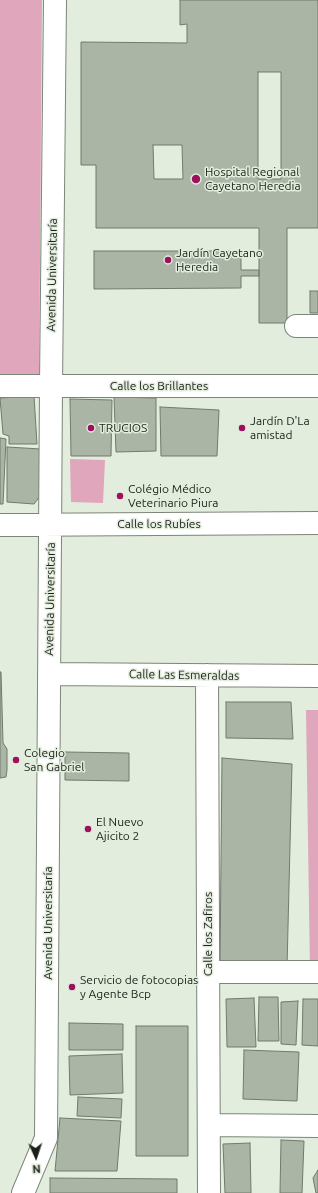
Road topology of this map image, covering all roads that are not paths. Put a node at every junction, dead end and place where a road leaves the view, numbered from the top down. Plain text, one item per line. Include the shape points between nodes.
1 (55, 0) edge
2 (296, 326) dead end
3 (318, 326) edge
4 (0, 386) edge
5 (51, 386) junction
6 (318, 386) edge
7 (51, 524) junction
8 (318, 524) edge
9 (0, 525) edge
10 (49, 674) junction
11 (207, 675) junction
12 (318, 676) edge
13 (208, 972) junction
14 (318, 972) edge
15 (209, 1125) junction
16 (318, 1126) edge
17 (23, 1193) edge
18 (209, 1193) edge

1 - 5 street, Avenida Universitaría
2 - 3 street
4 - 5 street, Calle los Brillantes
5 - 6 street, Calle los Brillantes
5 - 7 street, Avenida Universitaría
7 - 8 street, Calle los Rubíes
7 - 9 street, Calle los Rubíes
7 - 10 street, Avenida Universitaría
10 - 11 street, Calle Las Esmeraldas
10 - 17 street, Avenida Universitaría via 46,1138
11 - 12 street, Calle Las Esmeraldas
11 - 13 street, Calle los Zafiros
13 - 14 street
13 - 15 street, Calle los Zafiros
15 - 16 street
15 - 18 street, Calle los Zafiros

